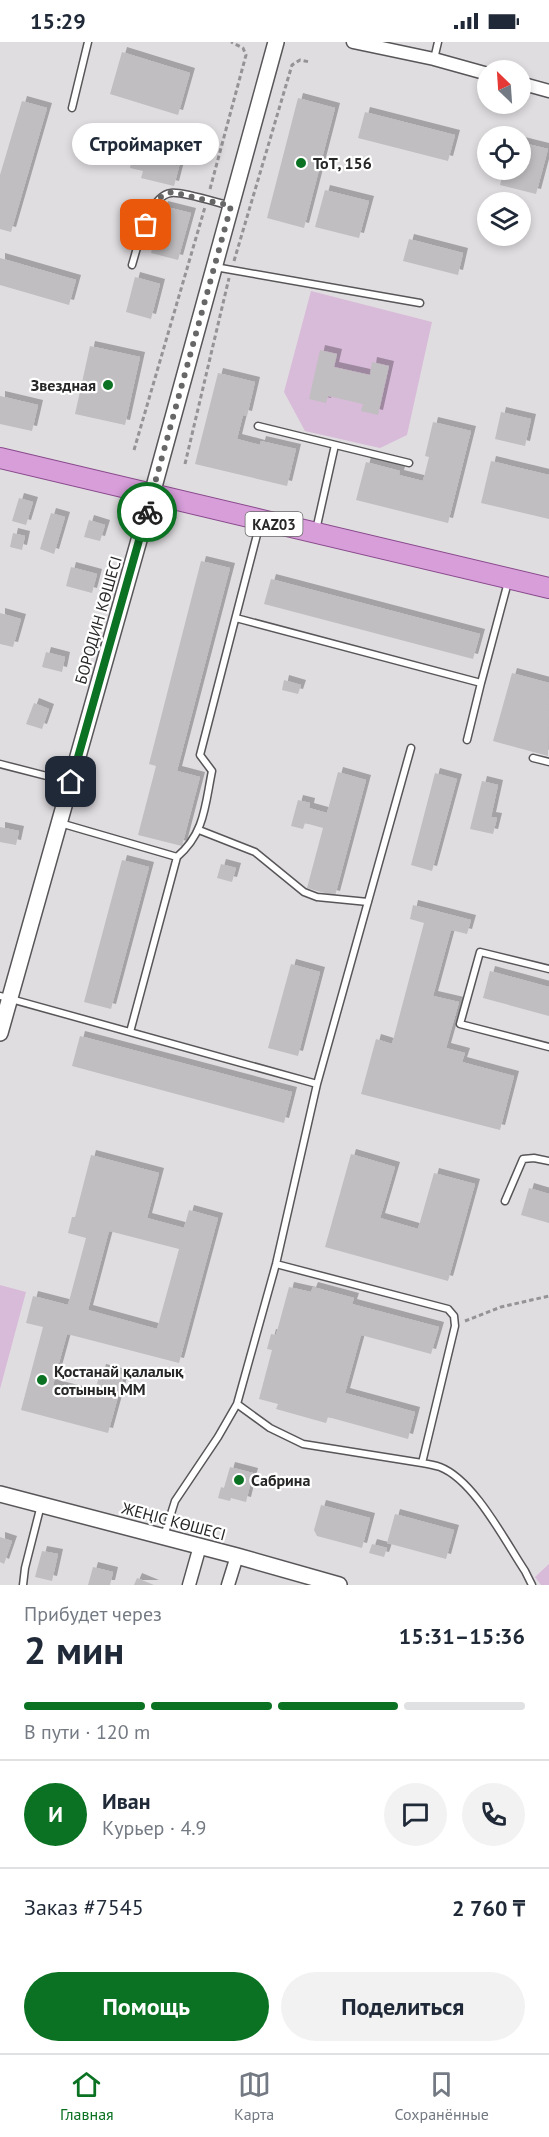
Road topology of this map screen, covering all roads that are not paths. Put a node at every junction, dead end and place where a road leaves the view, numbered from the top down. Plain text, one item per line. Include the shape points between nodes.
1 (88, 42) edge
2 (276, 42) edge
3 (353, 42) edge
4 (438, 42) edge
5 (434, 58) junction
6 (477, 71) edge
7 (531, 86) edge
8 (549, 91) edge
9 (72, 108) dead end
10 (231, 206) junction
11 (132, 265) dead end
12 (215, 267) junction
13 (420, 303) dead end
14 (258, 426) dead end
15 (335, 445) junction
16 (0, 459) edge
17 (409, 463) dead end
18 (152, 494) junction
19 (261, 521) junction
20 (315, 533) junction
21 (509, 578) junction
22 (549, 588) edge
23 (236, 618) junction
24 (482, 683) junction
25 (467, 740) dead end
26 (411, 748) dead end
27 (533, 758) dead end
28 (549, 762) edge
29 (0, 764) edge
30 (71, 782) junction
31 (59, 823) junction
32 (199, 830) junction
33 (177, 857) junction
34 (368, 902) junction
35 (549, 969) edge
36 (5, 997) edge
37 (0, 1032) edge
38 (130, 1032) junction
39 (549, 1047) edge
40 (317, 1084) junction
41 (549, 1161) edge
42 (505, 1201) dead end
43 (276, 1264) junction
44 (237, 1404) junction
45 (422, 1463) junction
46 (0, 1494) edge
47 (41, 1505) junction
48 (164, 1537) junction
49 (200, 1546) junction
50 (237, 1556) junction
51 (23, 1585) edge
52 (189, 1585) edge
53 (228, 1585) edge
54 (339, 1585) edge
55 (532, 1585) edge

1 - 9 lane
2 - 10 street, БОРОДИН КӨШЕСІ
3 - 5 street
4 - 5 lane
5 - 6 street
7 - 8 street
10 - 11 lane via 172,192 162,196 153,205
10 - 12 street, БОРОДИН КӨШЕСІ
12 - 13 lane
12 - 18 street, БОРОДИН КӨШЕСІ
14 - 15 lane
15 - 17 lane
15 - 20 lane
16 - 18 main road, KАZ03
18 - 19 main road, KАZ03
18 - 30 street, БОРОДИН КӨШЕСІ
19 - 20 main road, KАZ03
19 - 23 lane
20 - 21 main road, KАZ03
21 - 22 main road, KАZ03
21 - 24 lane
23 - 24 lane
23 - 32 lane via 200,755 212,771
24 - 25 lane
26 - 34 lane
27 - 28 lane
29 - 30 lane
30 - 31 street, БОРОДИН КӨШЕСІ
31 - 33 lane
31 - 36 street, БОРОДИН КӨШЕСІ
32 - 33 lane via 190,846
32 - 34 lane via 255,852 304,892
33 - 38 lane
34 - 40 lane
35 - 39 lane via 480,952 460,1024
36 - 37 street, БОРОДИН КӨШЕСІ
36 - 38 lane
38 - 40 lane
40 - 43 lane
41 - 42 lane via 523,1159
43 - 44 lane
43 - 45 lane via 448,1309 454,1316 455,1326
44 - 45 lane via 277,1432 303,1444
44 - 48 lane via 175,1501
45 - 55 lane via 441,1467 472,1491
46 - 47 street, ЖЕҢІС КӨШЕСІ
47 - 48 street, ЖЕҢІС КӨШЕСІ
47 - 51 lane
48 - 49 street, ЖЕҢІС КӨШЕСІ
49 - 50 street, ЖЕҢІС КӨШЕСІ
49 - 52 street
50 - 53 street
50 - 54 street, ЖЕҢІС КӨШЕСІ

